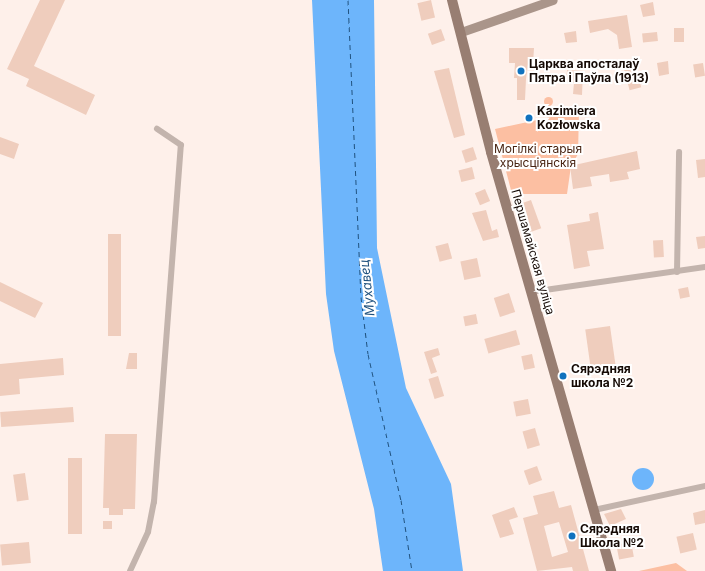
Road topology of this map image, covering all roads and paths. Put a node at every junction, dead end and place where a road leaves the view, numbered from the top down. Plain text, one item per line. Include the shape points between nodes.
1 (452, 0) edge
2 (553, 0) edge
3 (461, 32) junction
4 (157, 129) dead end
5 (679, 152) dead end
6 (705, 267) edge
7 (677, 272) junction
8 (531, 292) junction
9 (705, 486) edge
10 (594, 510) junction
11 (130, 571) edge
12 (611, 571) edge

1 - 3 main road, Першамайская вуліца
2 - 3 main road
3 - 8 main road, Першамайская вуліца
4 - 11 street via 181,145 154,502 148,532
5 - 7 street
6 - 7 street
7 - 8 street
8 - 10 main road, Першамайская вуліца
9 - 10 street
10 - 12 main road, Першамайская вуліца

